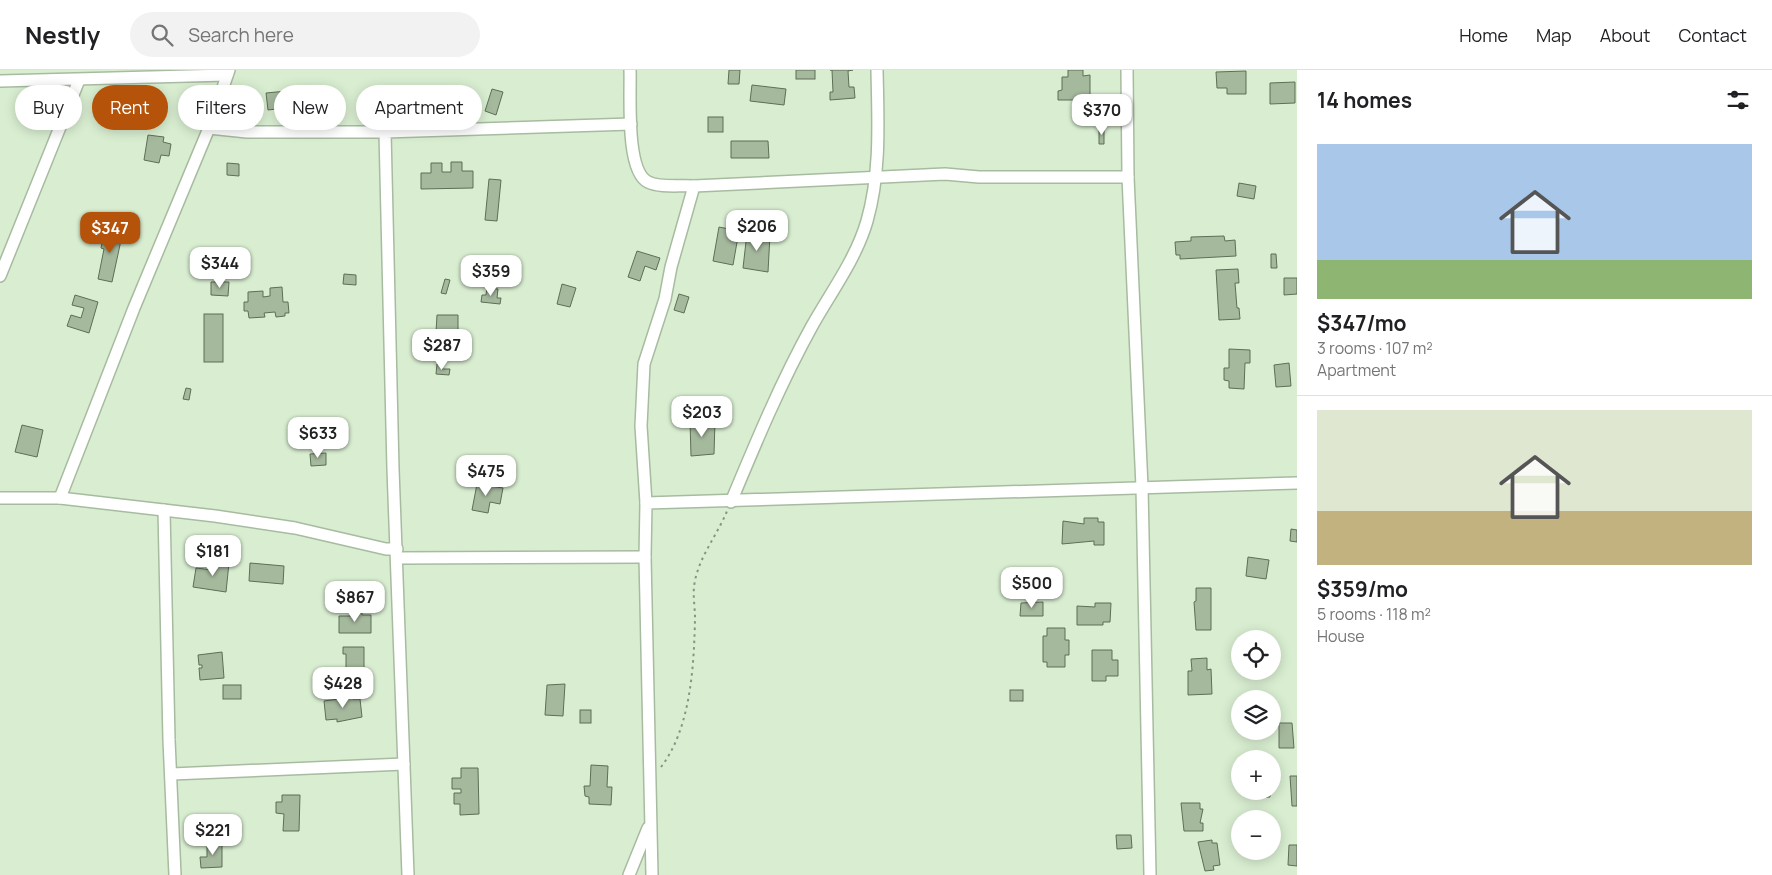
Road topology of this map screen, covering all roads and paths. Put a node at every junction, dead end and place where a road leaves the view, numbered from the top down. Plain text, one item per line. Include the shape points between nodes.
1 (630, 70) edge
2 (877, 70) edge
3 (1126, 70) edge
4 (228, 72) edge
5 (79, 80) junction
6 (0, 81) edge
7 (224, 85) edge
8 (631, 124) junction
9 (208, 130) edge
10 (228, 130) edge
11 (385, 132) junction
12 (1128, 178) junction
13 (876, 179) junction
14 (694, 186) junction
15 (0, 276) edge
16 (1297, 483) edge
17 (1142, 487) junction
18 (0, 498) edge
19 (60, 498) junction
20 (731, 502) junction
21 (646, 504) junction
22 (164, 510) junction
23 (397, 553) junction
24 (645, 558) junction
25 (404, 764) junction
26 (172, 774) junction
27 (650, 780) junction
28 (650, 824) junction
29 (175, 875) edge
30 (408, 875) edge
31 (629, 875) edge
32 (652, 875) edge
33 (1150, 875) edge

1 - 8 street
2 - 13 street
3 - 12 street
4 - 5 street
4 - 7 street
5 - 6 street
5 - 15 street
8 - 11 street
8 - 14 street via 634,164 646,182
9 - 19 street
10 - 11 street
11 - 23 street
12 - 13 street via 945,174
12 - 17 street
13 - 14 street
13 - 20 street via 854,255 792,364
14 - 21 street via 665,299 644,364 641,426
16 - 17 street
17 - 20 street
17 - 33 street
18 - 19 street
19 - 22 street
20 - 21 street
20 - 27 path via 706,551 694,586 693,678 686,711 667,759
21 - 24 street
22 - 23 street via 295,528
22 - 26 street
23 - 24 street
23 - 25 street
24 - 27 street
25 - 26 street
25 - 30 street
26 - 29 street
27 - 28 street
28 - 31 street
28 - 32 street

